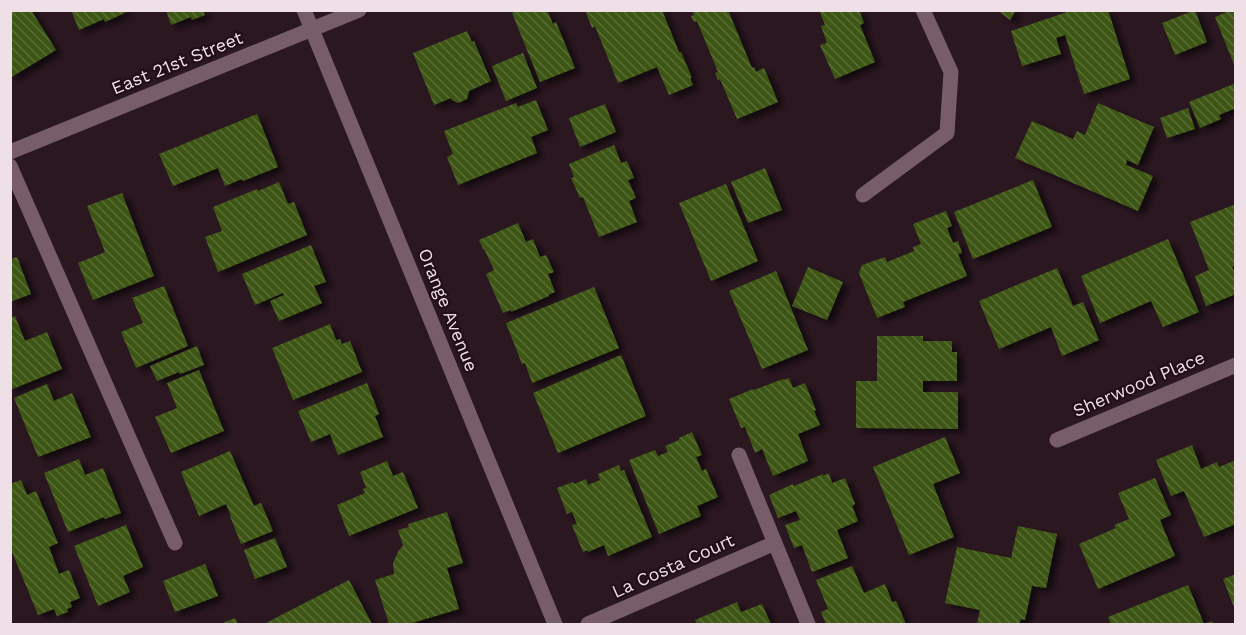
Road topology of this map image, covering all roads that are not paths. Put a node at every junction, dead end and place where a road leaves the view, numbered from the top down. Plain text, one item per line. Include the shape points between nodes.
1 (304, 10) edge
2 (359, 10) edge
3 (923, 10) edge
4 (312, 29) junction
5 (10, 152) edge
6 (10, 166) edge
7 (863, 195) dead end
8 (1236, 365) edge
9 (1057, 440) dead end
10 (739, 455) dead end
11 (174, 543) dead end
12 (775, 543) junction
13 (555, 624) edge
14 (588, 624) edge
15 (808, 624) edge

1 - 4 street, Orange Avenue
2 - 4 street, East 21st Street
3 - 7 street via 951,72 947,133
4 - 5 street, East 21st Street
4 - 13 street, Orange Avenue
6 - 11 street
8 - 9 street, Sherwood Place
10 - 12 street
12 - 14 street, La Costa Court
12 - 15 street

